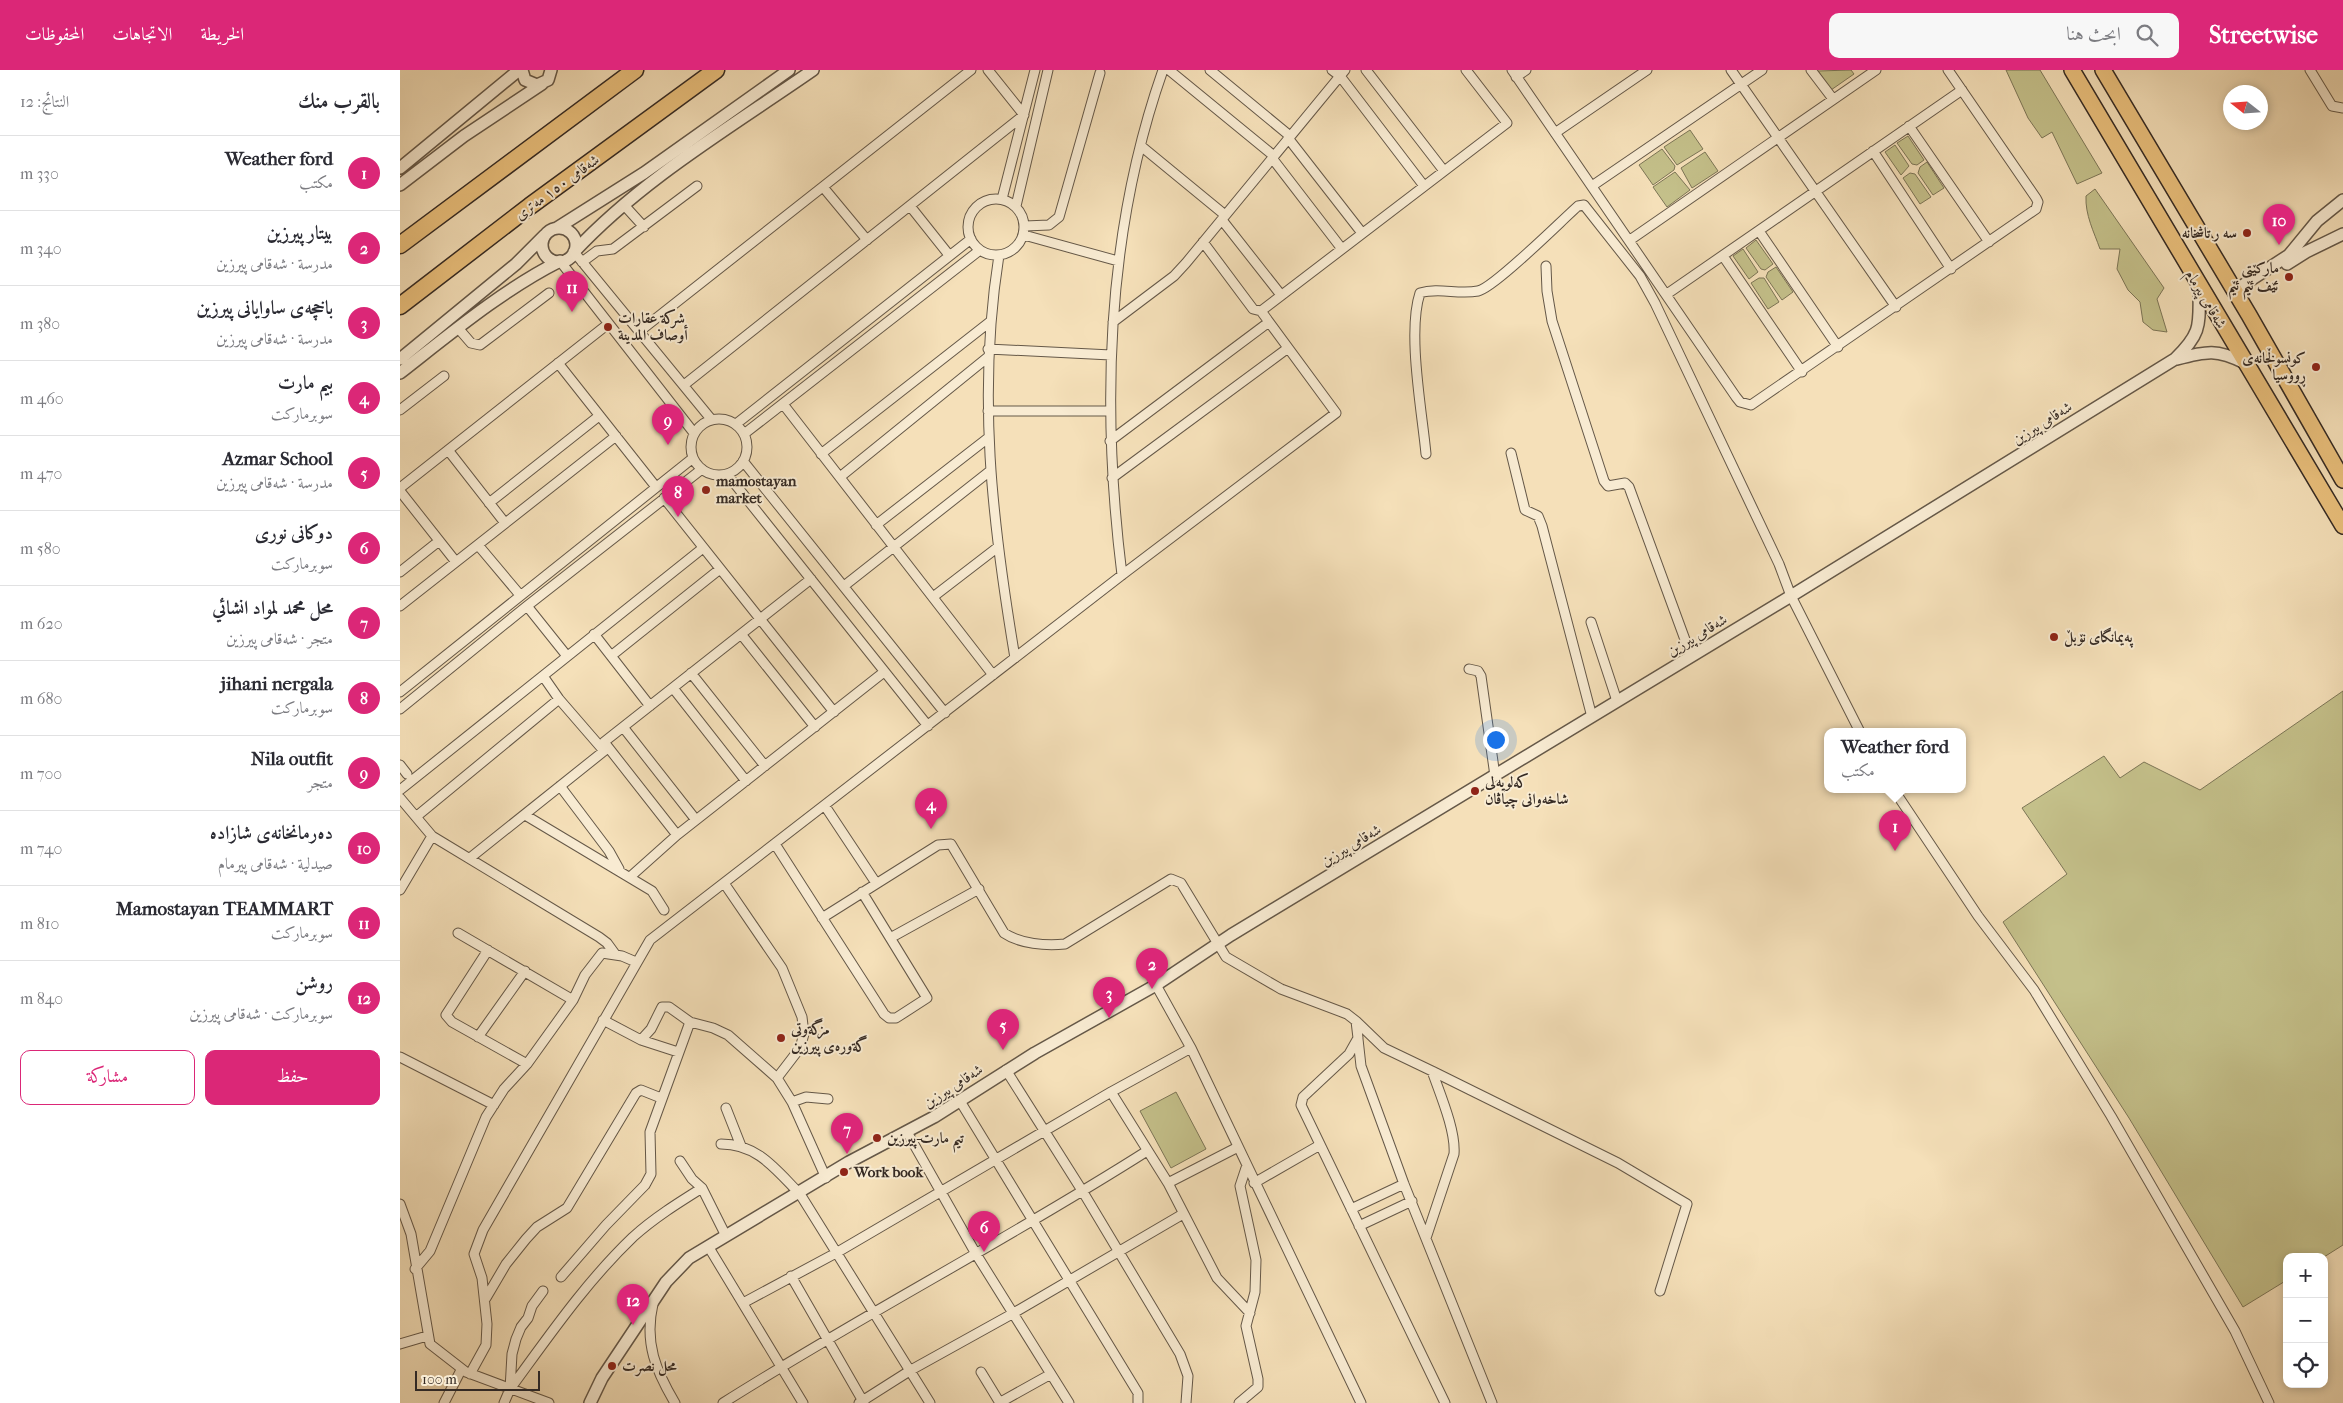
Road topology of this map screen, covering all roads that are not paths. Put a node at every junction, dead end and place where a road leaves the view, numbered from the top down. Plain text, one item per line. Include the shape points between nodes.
1 (520, 70) edge
2 (559, 70) edge
3 (635, 70) edge
4 (716, 70) edge
5 (789, 70) edge
6 (813, 70) edge
7 (971, 70) edge
8 (988, 70) edge
9 (1035, 70) edge
10 (1048, 70) edge
11 (1163, 70) edge
12 (1169, 70) edge
13 (1210, 70) edge
14 (1332, 70) edge
15 (1366, 70) edge
16 (1466, 70) edge
17 (1526, 70) edge
18 (1647, 70) edge
19 (1731, 70) edge
20 (1762, 70) edge
21 (1811, 70) edge
22 (1876, 70) edge
23 (1948, 70) edge
24 (2072, 70) edge
25 (2103, 70) edge
26 (2310, 70) edge
27 (1100, 73) dead end
28 (1342, 73) edge
29 (1514, 73) edge
30 (547, 78) edge
31 (1741, 84) junction
32 (1962, 90) junction
33 (1833, 99) junction
34 (2343, 108) edge
35 (1024, 115) junction
36 (1909, 126) junction
37 (1555, 133) junction
38 (1289, 137) junction
39 (1779, 138) junction
40 (1141, 146) junction
41 (1873, 151) junction
42 (1273, 157) junction
43 (400, 168) edge
44 (1444, 171) junction
45 (400, 185) edge
46 (698, 186) dead end
47 (1424, 186) junction
48 (1592, 186) junction
49 (823, 187) junction
50 (1816, 191) junction
51 (1002, 199) junction
52 (2343, 200) edge
53 (624, 205) junction
54 (910, 206) junction
55 (1016, 206) junction
56 (1223, 218) junction
57 (644, 227) junction
58 (557, 228) junction
59 (1024, 230) junction
60 (1759, 231) junction
61 (2308, 231) junction
62 (1362, 233) junction
63 (2343, 234) edge
64 (545, 235) junction
65 (971, 238) junction
66 (867, 240) junction
67 (1630, 240) junction
68 (1203, 242) junction
69 (1989, 242) junction
70 (400, 245) edge
71 (2319, 246) junction
72 (1342, 249) junction
73 (980, 250) junction
74 (574, 252) junction
75 (2296, 253) junction
76 (999, 255) junction
77 (949, 256) junction
78 (1723, 256) junction
79 (560, 261) junction
80 (1118, 261) junction
81 (582, 262) junction
82 (1546, 266) dead end
83 (1951, 269) junction
84 (2199, 288) junction
85 (549, 293) dead end
86 (1667, 294) junction
87 (2236, 294) junction
88 (1281, 295) junction
89 (400, 306) edge
90 (1896, 307) junction
91 (1261, 312) junction
92 (991, 321) junction
93 (1113, 322) junction
94 (1269, 322) junction
95 (608, 324) junction
96 (458, 328) junction
97 (640, 331) junction
98 (1838, 347) junction
99 (1288, 348) junction
100 (988, 353) junction
101 (1111, 356) junction
102 (400, 359) edge
103 (2175, 359) junction
104 (558, 363) junction
105 (2245, 363) junction
106 (400, 372) edge
107 (1802, 372) junction
108 (444, 376) dead end
109 (684, 385) junction
110 (783, 404) junction
111 (400, 410) edge
112 (988, 410) junction
113 (1109, 411) junction
114 (599, 416) junction
115 (711, 420) junction
116 (736, 424) junction
117 (694, 433) junction
118 (744, 434) junction
119 (616, 436) junction
120 (988, 438) junction
121 (1110, 441) junction
122 (448, 450) junction
123 (1511, 453) dead end
124 (821, 454) junction
125 (1426, 454) dead end
126 (693, 458) junction
127 (744, 461) junction
128 (702, 469) junction
129 (990, 471) junction
130 (727, 474) junction
131 (840, 478) junction
132 (1112, 478) junction
133 (2343, 480) edge
134 (656, 487) junction
135 (400, 490) edge
136 (664, 498) junction
137 (489, 503) junction
138 (505, 523) junction
139 (876, 525) junction
140 (2343, 526) edge
141 (439, 541) junction
142 (478, 545) junction
143 (894, 547) junction
144 (998, 547) junction
145 (703, 548) junction
146 (456, 562) junction
147 (720, 569) junction
148 (400, 572) edge
149 (1122, 574) junction
150 (541, 577) junction
151 (810, 579) junction
152 (844, 586) junction
153 (549, 588) junction
154 (520, 595) junction
155 (1791, 596) junction
156 (933, 597) junction
157 (400, 606) edge
158 (527, 606) junction
159 (760, 620) junction
160 (1591, 622) dead end
161 (594, 634) junction
162 (741, 634) junction
163 (567, 656) junction
164 (611, 656) junction
165 (1691, 656) junction
166 (1015, 658) junction
167 (1469, 669) dead end
168 (884, 672) junction
169 (691, 674) junction
170 (993, 675) junction
171 (543, 676) junction
172 (673, 688) junction
173 (400, 692) edge
174 (559, 699) junction
175 (1617, 701) junction
176 (650, 706) junction
177 (400, 709) edge
178 (834, 712) junction
179 (945, 713) junction
180 (1592, 717) junction
181 (928, 726) junction
182 (623, 727) junction
183 (815, 727) junction
184 (1858, 728) edge
185 (604, 747) junction
186 (400, 765) edge
187 (765, 766) junction
188 (407, 774) dead end
189 (1494, 776) junction
190 (746, 781) junction
191 (560, 786) junction
192 (400, 790) edge
193 (1896, 793) edge
194 (400, 798) edge
195 (825, 806) junction
196 (524, 815) junction
197 (417, 816) junction
198 (696, 820) junction
199 (677, 835) junction
200 (432, 836) junction
201 (775, 844) junction
202 (470, 858) junction
203 (619, 870) junction
204 (630, 877) junction
205 (724, 883) junction
206 (876, 883) junction
207 (979, 889) junction
208 (400, 890) edge
209 (862, 892) junction
210 (664, 910) dead end
211 (822, 918) junction
212 (458, 933) dead end
213 (892, 938) junction
214 (1217, 944) junction
215 (488, 950) junction
216 (615, 954) junction
217 (636, 962) junction
218 (525, 971) junction
219 (1156, 985) junction
220 (573, 1000) junction
221 (603, 1020) junction
222 (690, 1022) junction
223 (1356, 1022) junction
224 (478, 1037) junction
225 (1358, 1038) junction
226 (641, 1040) junction
227 (1191, 1048) junction
228 (678, 1052) junction
229 (400, 1057) edge
230 (527, 1064) junction
231 (1006, 1070) junction
232 (1432, 1071) junction
233 (777, 1078) junction
234 (1111, 1092) junction
235 (661, 1098) junction
236 (828, 1099) dead end
237 (960, 1100) junction
238 (792, 1102) junction
239 (494, 1105) junction
240 (726, 1108) dead end
241 (1045, 1131) junction
242 (907, 1132) junction
243 (721, 1144) dead end
244 (1320, 1145) junction
245 (741, 1146) junction
246 (1238, 1147) junction
247 (1147, 1151) junction
248 (996, 1160) junction
249 (680, 1161) dead end
250 (1246, 1168) junction
251 (826, 1178) junction
252 (1168, 1183) junction
253 (1254, 1183) junction
254 (1404, 1184) junction
255 (702, 1188) junction
256 (1083, 1192) junction
257 (942, 1193) junction
258 (800, 1194) junction
259 (1412, 1201) junction
260 (400, 1204) edge
261 (1352, 1209) junction
262 (1183, 1214) junction
263 (1032, 1220) junction
264 (1359, 1226) junction
265 (726, 1236) junction
266 (1426, 1238) junction
267 (708, 1246) junction
268 (1118, 1251) junction
269 (836, 1253) junction
270 (976, 1254) junction
271 (416, 1269) junction
272 (791, 1276) junction
273 (561, 1278) dead end
274 (1069, 1279) junction
275 (543, 1291) dead end
276 (1660, 1291) dead end
277 (486, 1298) junction
278 (654, 1302) junction
279 (743, 1303) junction
280 (875, 1312) junction
281 (1250, 1313) junction
282 (1012, 1314) junction
283 (427, 1336) junction
284 (828, 1339) junction
285 (400, 1344) edge
286 (782, 1366) junction
287 (911, 1370) junction
288 (465, 1372) junction
289 (981, 1372) dead end
290 (1051, 1374) junction
291 (510, 1389) junction
292 (1190, 1401) edge
293 (862, 1402) edge
294 (444, 1403) edge
295 (504, 1403) edge
296 (549, 1403) edge
297 (590, 1403) edge
298 (675, 1403) edge
299 (723, 1403) edge
300 (803, 1403) edge
301 (930, 1403) edge
302 (1000, 1403) edge
303 (1069, 1403) edge
304 (1138, 1403) edge
305 (1239, 1403) edge
306 (1361, 1403) edge
307 (1445, 1403) edge
308 (1492, 1403) edge
309 (2269, 1403) edge

1 - 30 street via 529,83
1 - 43 street
2 - 30 street
3 - 70 highway
4 - 89 highway, شەقامی ١٥٠ مەتری
5 - 58 street via 644,173
6 - 53 street
7 - 49 street
8 - 35 street
9 - 35 street
10 - 55 street
11 - 40 street
12 - 42 street
13 - 38 street
14 - 28 street
15 - 44 street
16 - 44 street via 1507,123
17 - 29 street
18 - 37 street
19 - 31 street
20 - 31 street
21 - 33 street
22 - 33 street
23 - 32 street
24 - 84 highway, شەقامی پیرمام
25 - 87 highway, شەقامی پیرمام
26 - 34 street via 2330,104
27 - 59 street via 1059,217 1050,225
28 - 38 street
28 - 47 street
29 - 37 street
30 - 45 street
31 - 39 street
31 - 48 street
32 - 36 street
32 - 69 street via 2038,202 2034,211
33 - 39 street
35 - 51 street
35 - 54 street
36 - 41 street
36 - 69 street
37 - 48 street
38 - 42 street
38 - 62 street
39 - 50 street
39 - 67 street
40 - 56 street
40 - 80 street
41 - 50 street
41 - 83 street
42 - 56 street
42 - 72 street
44 - 47 street
46 - 57 street
47 - 62 street
48 - 67 street
49 - 66 street
49 - 97 street
50 - 60 street
50 - 90 street
51 - 55 street
51 - 65 street via 987,200 976,208 968,224
52 - 61 street
53 - 57 street
53 - 74 street
54 - 66 street
54 - 77 street
55 - 59 street via 1023,217
56 - 68 street
56 - 88 street
57 - 81 street via 613,249 597,251
58 - 64 street
58 - 74 street via 571,233 575,242
59 - 76 street via 1014,249
59 - 80 street
60 - 78 street
60 - 98 street
61 - 71 street
61 - 75 street
62 - 72 street
63 - 71 street
64 - 79 street via 543,250 550,259
64 - 102 street via 516,264
65 - 73 street
65 - 77 street
66 - 109 street
67 - 86 street
68 - 91 street via 1253,309
68 - 93 street via 1174,276
69 - 83 street
71 - 75 street
72 - 88 street
73 - 76 street
73 - 110 street
74 - 79 street
74 - 81 street
75 - 87 street
76 - 92 street
77 - 116 street
78 - 86 street
78 - 107 street
79 - 95 street
79 - 96 street
80 - 93 street
81 - 97 street
82 - 165 street via 1552,322 1604,481 1608,486 1625,483 1629,487
83 - 90 street
84 - 103 street via 2199,326 2192,341
84 - 105 highway, شەقامی پیرمام
85 - 96 street via 480,345 471,343
86 - 107 street via 1740,402 1757,403
87 - 133 highway, شەقامی پیرمام
88 - 91 street
90 - 98 street
91 - 94 street
92 - 100 street
92 - 124 street
93 - 101 street
94 - 99 street
94 - 121 street
95 - 104 street
95 - 117 street
96 - 106 street
97 - 109 street
98 - 107 street
99 - 132 street
99 - 149 street via 1336,413
100 - 101 street
100 - 112 street
100 - 131 street
101 - 113 street
103 - 105 street via 2213,351
103 - 155 street, شەقامی پیرزین
104 - 114 street
104 - 122 street
105 - 140 highway, شەقامی پیرمام
108 - 111 street
109 - 115 street
110 - 118 street
110 - 124 street
112 - 113 street
112 - 120 street
113 - 121 street
114 - 119 street
114 - 137 street
115 - 116 street via 726,419
115 - 117 street via 700,425
116 - 118 street
117 - 126 street
118 - 127 street via 747,450
119 - 134 street
119 - 138 street
120 - 129 street
120 - 139 street
121 - 132 street
122 - 135 street
122 - 137 street
123 - 180 street via 1525,510 1538,516 1542,526
124 - 131 street
125 - 155 street via 1415,333 1415,308 1420,293 1434,288 1454,292 1480,291 1520,260 1578,206 1584,205 1640,276 1652,297 1779,564
126 - 128 street
126 - 134 street
127 - 130 street
127 - 152 street
128 - 130 street via 713,474
128 - 136 street
129 - 143 street
129 - 144 street
130 - 151 street
131 - 139 street
132 - 149 street
134 - 150 street
135 - 141 street
136 - 145 street
136 - 153 street
137 - 138 street
138 - 142 street
139 - 143 street
141 - 146 street
141 - 148 street
142 - 146 street
142 - 154 street
143 - 152 street
143 - 156 street
144 - 156 street
144 - 166 street
145 - 147 street
145 - 161 street
146 - 157 street
147 - 159 street
147 - 164 street
149 - 166 street
150 - 153 street
150 - 154 street
151 - 159 street
151 - 168 street
152 - 179 street
153 - 158 street
154 - 173 street
155 - 165 street, شەقامی پیرزین
155 - 184 street
156 - 170 street
158 - 163 street
158 - 177 street
159 - 162 street
159 - 178 street
160 - 175 street
161 - 163 street
161 - 164 street
162 - 169 street
162 - 183 street
163 - 171 street
164 - 176 street
165 - 175 street, شەقامی پیرزین
166 - 170 street
167 - 189 street via 1478,671 1481,676
168 - 178 street
168 - 181 street
169 - 172 street
169 - 187 street
170 - 179 street
171 - 174 street
171 - 192 street
172 - 176 street
172 - 190 street
174 - 185 street
174 - 197 street
175 - 180 street, شەقامی پیرزین
176 - 182 street
178 - 183 street
179 - 181 street
180 - 189 street, شەقامی پیرزین
181 - 195 street
182 - 185 street
182 - 198 street
183 - 187 street
185 - 191 street
185 - 199 street
186 - 188 street
187 - 190 street
189 - 214 street, شەقامی پیرزین
190 - 198 street
191 - 196 street
191 - 203 street via 609,851
193 - 309 street via 1978,916 2045,1006 2235,1331
194 - 197 street
195 - 201 street
195 - 206 street
196 - 202 street
196 - 203 street
197 - 200 street
198 - 199 street
199 - 204 street
200 - 202 street
200 - 208 street
201 - 205 street
201 - 211 street
202 - 216 street via 599,937
203 - 204 street
204 - 210 street via 652,891
205 - 217 street via 661,930 650,940
205 - 233 street via 782,968 802,1017 804,1034 800,1048
206 - 207 street via 931,847 951,844
206 - 209 street
207 - 213 street
207 - 214 street via 1004,933 1011,938 1052,945 1065,944 1171,879 1181,883
209 - 211 street
209 - 213 street
211 - 213 street via 890,1018 896,1018 927,998
212 - 215 street
214 - 219 street, شەقامی پیرزین
214 - 223 street via 1226,957 1282,989 1347,1014
215 - 218 street
215 - 224 street via 446,1015
216 - 217 street
216 - 220 street via 599,955
217 - 221 street
218 - 220 street
218 - 224 street
219 - 227 street
219 - 231 street, شەقامی پیرزین
220 - 230 street
221 - 226 street
221 - 277 street via 483,1230 474,1254
222 - 226 street via 669,1007 662,1007 651,1029
222 - 228 street
222 - 233 street via 728,1035
223 - 225 street
223 - 232 street via 1384,1048
224 - 230 street
225 - 244 street via 1348,1054 1303,1097 1301,1105
225 - 254 street via 1361,1066
226 - 228 street
227 - 234 street
227 - 246 street
228 - 235 street
229 - 239 street
230 - 239 street
231 - 237 street, شەقامی پیرزین
231 - 241 street
232 - 266 street via 1454,1147
232 - 276 street via 1618,1163 1687,1204
233 - 238 street
234 - 241 street
234 - 247 street
235 - 273 street via 650,1132 652,1164 648,1180
235 - 277 street via 646,1091 636,1093 568,1208 536,1227 506,1264
236 - 238 street via 813,1096
237 - 242 street, شەقامی پیرزین
237 - 248 street
238 - 251 street
239 - 271 street via 486,1117 430,1251
240 - 245 street
241 - 248 street
241 - 256 street
242 - 251 street, شەقامی پیرزین
242 - 257 street
243 - 245 street
244 - 253 street
244 - 261 street
245 - 258 street via 776,1167
246 - 250 street
246 - 252 street
247 - 252 street
247 - 256 street
248 - 257 street
248 - 263 street
249 - 255 street
250 - 253 street
250 - 281 street via 1240,1186 1256,1260 1255,1292
251 - 258 street, شەقامی پیرزین
252 - 262 street
253 - 306 street
254 - 259 street
254 - 261 street
255 - 265 street
255 - 291 street via 650,1223 604,1266
256 - 263 street
256 - 268 street
257 - 269 street
257 - 270 street
258 - 265 street, شەقامی پیرزین
258 - 269 street
259 - 264 street
259 - 266 street
260 - 271 street via 411,1234
261 - 264 street
262 - 268 street
262 - 281 street via 1217,1278
263 - 270 street
263 - 274 street
264 - 307 street
265 - 267 street, شەقامی پیرزین
266 - 308 street
267 - 278 street, شەقامی پیرزین via 673,1273
267 - 279 street
268 - 274 street
268 - 292 street via 1180,1354 1188,1376
269 - 272 street
269 - 280 street
270 - 280 street
270 - 282 street
271 - 283 street
272 - 279 street
272 - 284 street
274 - 282 street
274 - 304 street via 1138,1393
275 - 291 street via 516,1339
277 - 288 street via 486,1345
278 - 297 street, شەقامی پیرزین via 602,1378
278 - 298 street via 650,1322 651,1352 658,1373
279 - 286 street
280 - 284 street
280 - 287 street
281 - 305 street via 1247,1337 1258,1387
282 - 287 street
282 - 290 street
283 - 285 street
283 - 288 street via 438,1352
284 - 286 street
284 - 293 street
286 - 299 street
286 - 300 street
287 - 293 street
287 - 301 street
288 - 291 street
288 - 294 street
289 - 302 street
290 - 302 street
290 - 303 street
291 - 295 street
291 - 296 street

